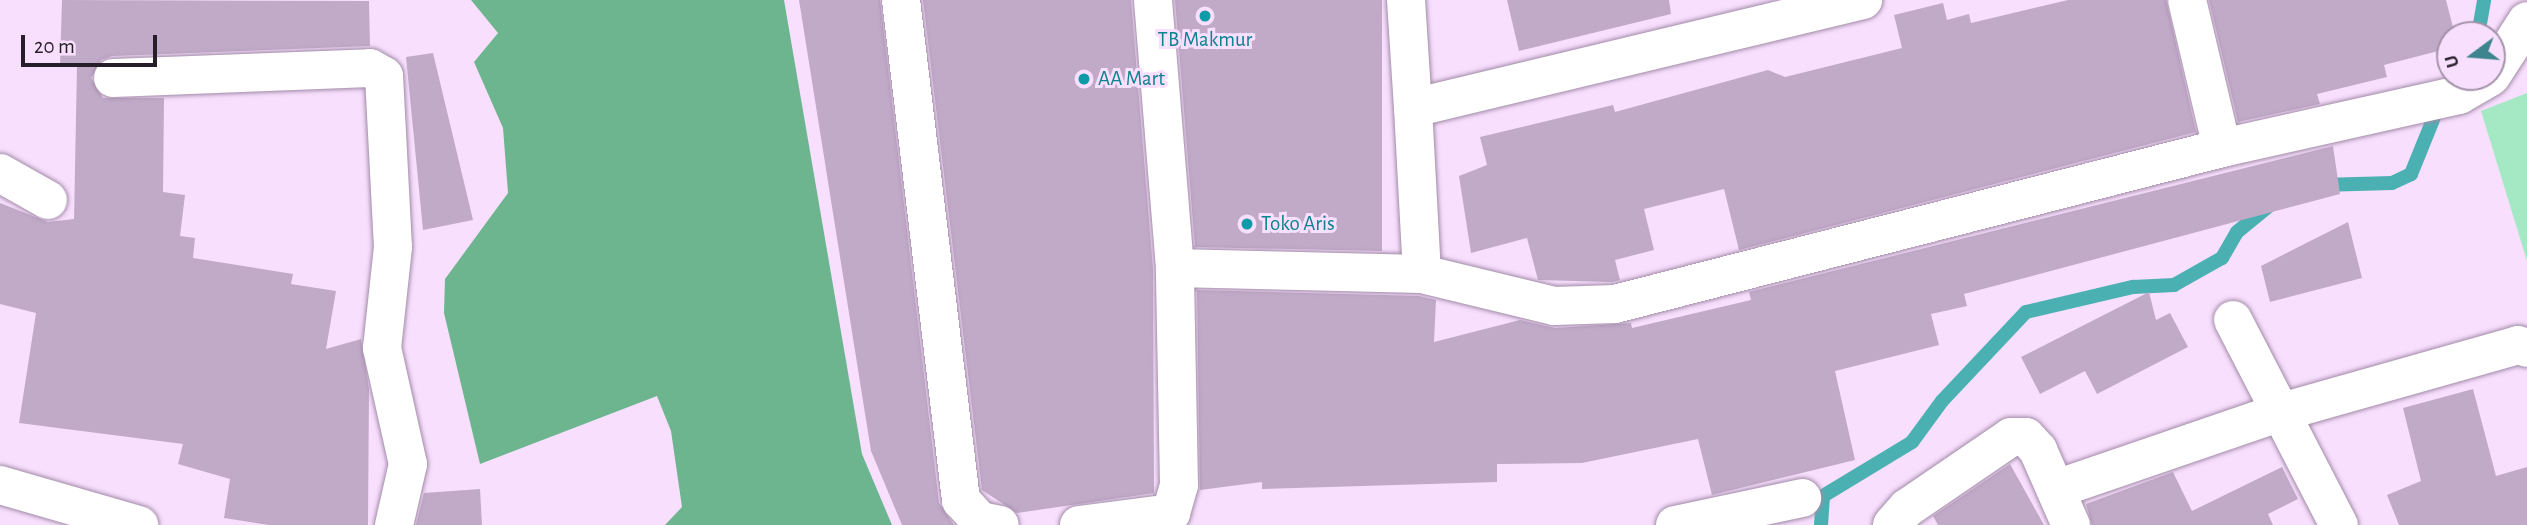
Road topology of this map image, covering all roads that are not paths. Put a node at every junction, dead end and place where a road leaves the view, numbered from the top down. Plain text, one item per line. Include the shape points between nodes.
1 (901, 0) edge
2 (1153, 0) edge
3 (1406, 0) edge
4 (1863, 0) edge
5 (2187, 0) edge
6 (2527, 21) edge
7 (2506, 50) edge
8 (113, 78) dead end
9 (2457, 91) edge
10 (1413, 108) junction
11 (2222, 148) junction
12 (0, 173) edge
13 (48, 200) dead end
14 (1175, 268) junction
15 (1422, 274) junction
16 (2233, 320) dead end
17 (2527, 348) edge
18 (2278, 413) junction
19 (0, 485) edge
20 (2056, 489) junction
21 (1802, 498) dead end
22 (1169, 519) edge
23 (139, 525) edge
24 (394, 525) edge
25 (1000, 525) edge
26 (1079, 525) edge
27 (1675, 525) edge
28 (1892, 525) edge
29 (2071, 525) edge
30 (2339, 525) edge

1 - 25 street via 961,500 980,521
2 - 14 street
3 - 10 street
4 - 10 street
5 - 11 street
6 - 7 street
8 - 24 street via 370,68 384,76 393,247 382,348 408,464
9 - 11 street via 2428,102
10 - 15 street
11 - 15 street via 1615,304 1554,306
12 - 13 street
14 - 15 street
14 - 22 street via 1182,462
16 - 18 street
17 - 18 street via 2518,345
18 - 20 street
18 - 30 street
19 - 23 street
20 - 28 street via 2038,450 2025,437 2011,437 1907,508
20 - 29 street
21 - 27 street
22 - 26 street

